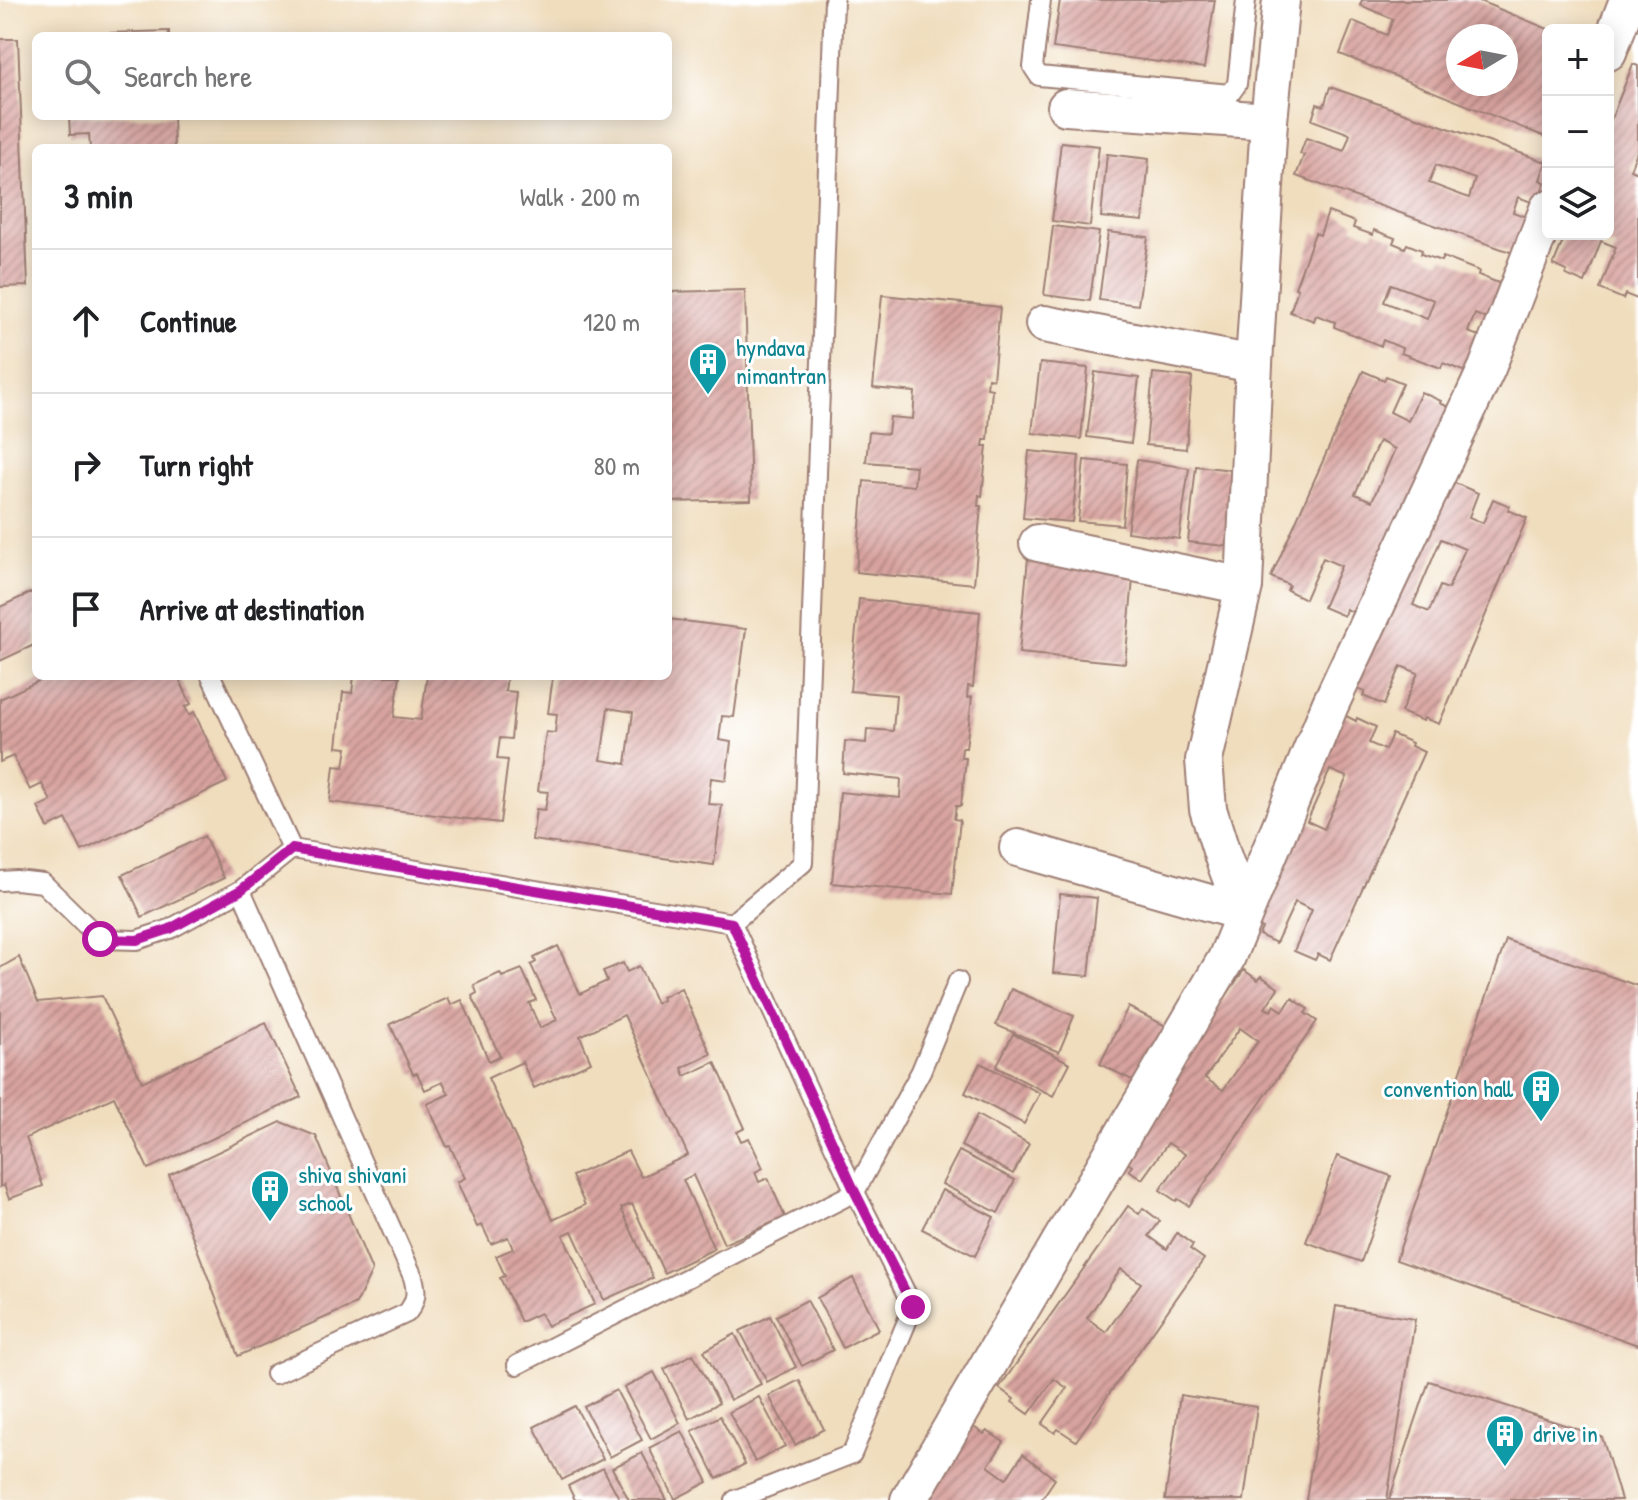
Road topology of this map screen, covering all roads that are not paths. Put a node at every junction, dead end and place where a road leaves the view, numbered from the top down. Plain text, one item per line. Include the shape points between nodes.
1 (834, 0) edge
2 (1041, 0) edge
3 (1246, 0) edge
4 (1281, 0) edge
5 (1628, 0) edge
6 (1614, 36) edge
7 (1066, 107) dead end
8 (1269, 121) junction
9 (1542, 225) edge
10 (1044, 324) dead end
11 (1254, 364) junction
12 (1038, 543) dead end
13 (1244, 586) junction
14 (213, 680) edge
15 (1018, 848) dead end
16 (292, 849) junction
17 (0, 881) edge
18 (241, 890) junction
19 (1244, 913) junction
20 (732, 923) junction
21 (958, 981) dead end
22 (855, 1192) junction
23 (517, 1365) dead end
24 (275, 1374) dead end
25 (735, 1500) edge
26 (909, 1500) edge

1 - 20 lane via 803,863
2 - 3 lane via 1033,67 1039,76 1230,94 1237,84
4 - 8 street
5 - 6 street
7 - 8 street
8 - 11 street
9 - 19 street via 1487,368 1330,705
10 - 11 street
11 - 13 street
12 - 13 street
13 - 19 street via 1204,760 1208,809
14 - 16 lane
15 - 19 street
16 - 18 lane
16 - 20 lane
17 - 18 lane via 43,883 100,939 137,940 170,929
18 - 24 lane via 417,1291 407,1313
19 - 26 street via 1226,959
20 - 22 lane
21 - 22 lane via 921,1071
22 - 23 lane
22 - 25 lane via 913,1307 852,1454

